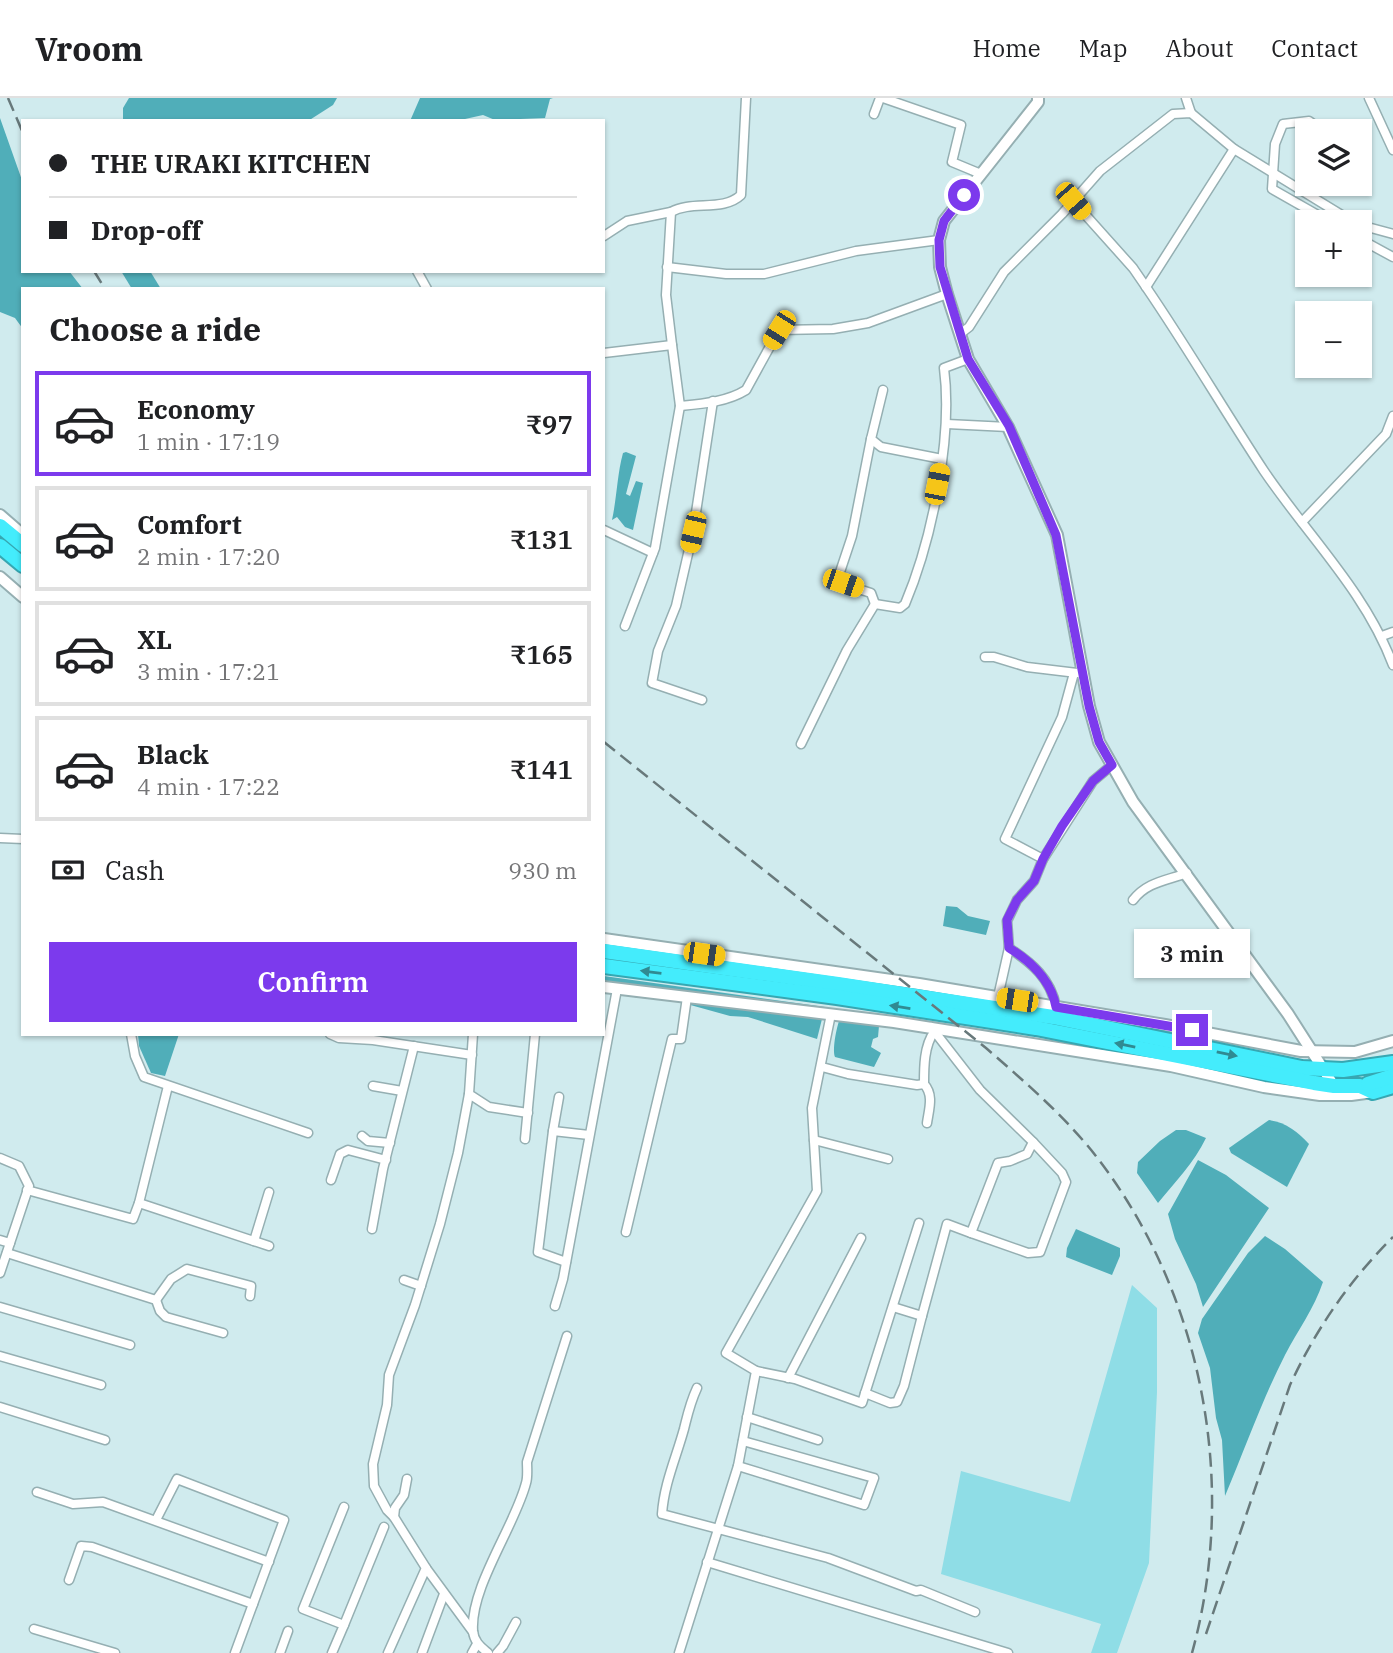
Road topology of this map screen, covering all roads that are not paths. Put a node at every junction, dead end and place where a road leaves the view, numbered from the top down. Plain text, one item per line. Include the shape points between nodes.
1 (746, 98) edge
2 (882, 98) edge
3 (1038, 98) edge
4 (1186, 98) edge
5 (1369, 98) edge
6 (1191, 113) junction
7 (874, 114) dead end
8 (1295, 123) edge
9 (1234, 149) junction
10 (1393, 150) edge
11 (1273, 173) junction
12 (981, 174) junction
13 (1073, 201) junction
14 (1308, 210) edge
15 (1333, 210) edge
16 (671, 212) junction
17 (1372, 228) edge
18 (1393, 234) edge
19 (605, 235) edge
20 (939, 240) junction
21 (1372, 246) edge
22 (1393, 257) edge
23 (667, 267) junction
24 (1146, 287) junction
25 (947, 294) junction
26 (960, 334) junction
27 (671, 345) junction
28 (605, 353) edge
29 (968, 359) junction
30 (883, 390) dead end
31 (713, 401) junction
32 (680, 406) junction
33 (1393, 416) edge
34 (947, 424) junction
35 (1009, 426) junction
36 (1389, 437) edge
37 (871, 439) junction
38 (942, 459) junction
39 (0, 516) edge
40 (1302, 522) junction
41 (0, 526) edge
42 (605, 530) edge
43 (21, 533) edge
44 (21, 543) edge
45 (0, 545) edge
46 (653, 553) junction
47 (21, 563) edge
48 (0, 577) edge
49 (21, 595) edge
50 (875, 604) junction
51 (625, 626) dead end
52 (1393, 632) edge
53 (1382, 636) junction
54 (985, 657) dead end
55 (1393, 665) edge
56 (1079, 674) junction
57 (702, 700) dead end
58 (801, 744) dead end
59 (1112, 765) junction
60 (0, 838) edge
61 (21, 839) edge
62 (1043, 859) junction
63 (1187, 873) junction
64 (1133, 900) dead end
65 (605, 939) edge
66 (1009, 948) junction
67 (605, 951) edge
68 (605, 965) edge
69 (605, 987) edge
70 (617, 989) junction
71 (687, 997) junction
72 (998, 997) junction
73 (1056, 1007) junction
74 (831, 1014) junction
75 (932, 1030) junction
76 (131, 1036) edge
77 (335, 1036) edge
78 (473, 1036) edge
79 (535, 1036) edge
80 (1393, 1041) edge
81 (414, 1046) junction
82 (1311, 1052) junction
83 (471, 1055) junction
84 (1389, 1062) edge
85 (822, 1067) junction
86 (1323, 1070) junction
87 (1393, 1076) edge
88 (924, 1084) junction
89 (168, 1086) junction
90 (373, 1086) dead end
91 (1334, 1086) junction
92 (1393, 1086) edge
93 (1367, 1089) junction
94 (402, 1091) junction
95 (469, 1094) junction
96 (559, 1097) dead end
97 (528, 1113) junction
98 (927, 1123) dead end
99 (553, 1131) junction
100 (308, 1133) dead end
101 (589, 1135) junction
102 (362, 1136) dead end
103 (525, 1139) dead end
104 (814, 1140) junction
105 (1032, 1142) junction
106 (390, 1143) junction
107 (0, 1158) edge
108 (888, 1159) dead end
109 (386, 1160) junction
110 (331, 1180) dead end
111 (27, 1190) junction
112 (268, 1192) dead end
113 (139, 1203) junction
114 (919, 1223) dead end
115 (372, 1229) dead end
116 (626, 1233) dead end
117 (971, 1233) junction
118 (861, 1238) dead end
119 (0, 1240) edge
120 (254, 1241) junction
121 (10, 1243) junction
122 (269, 1246) dead end
123 (7, 1252) junction
124 (566, 1262) junction
125 (0, 1273) edge
126 (404, 1280) dead end
127 (421, 1286) junction
128 (250, 1296) dead end
129 (156, 1300) junction
130 (555, 1306) dead end
131 (0, 1307) edge
132 (893, 1307) junction
133 (922, 1316) junction
134 (223, 1334) dead end
135 (567, 1336) dead end
136 (130, 1345) dead end
137 (0, 1356) edge
138 (756, 1371) junction
139 (788, 1378) junction
140 (101, 1385) dead end
141 (697, 1388) dead end
142 (865, 1392) junction
143 (0, 1407) edge
144 (747, 1417) junction
145 (106, 1440) dead end
146 (818, 1440) dead end
147 (746, 1442) junction
148 (742, 1467) junction
149 (407, 1479) dead end
150 (37, 1492) dead end
151 (344, 1507) dead end
152 (394, 1517) junction
153 (156, 1520) junction
154 (384, 1527) dead end
155 (717, 1530) junction
156 (269, 1562) junction
157 (707, 1562) junction
158 (426, 1567) junction
159 (69, 1580) dead end
160 (444, 1594) junction
161 (253, 1604) junction
162 (975, 1612) dead end
163 (516, 1622) dead end
164 (344, 1625) junction
165 (34, 1629) dead end
166 (288, 1631) dead end
167 (473, 1632) junction
168 (477, 1644) junction
169 (115, 1653) edge
170 (235, 1653) edge
171 (280, 1653) edge
172 (332, 1653) edge
173 (388, 1653) edge
174 (422, 1653) edge
175 (472, 1653) edge
176 (488, 1653) edge
177 (497, 1653) edge
178 (679, 1653) edge
179 (1008, 1653) edge

1 - 16 street via 741,195 710,205 680,206
2 - 7 street
2 - 12 street via 961,125 952,162
3 - 12 street
4 - 6 street
5 - 10 street
6 - 9 street
6 - 13 street via 1173,114 1100,171
8 - 11 street via 1283,124 1275,144
9 - 11 street
9 - 24 street
11 - 14 street via 1272,190
11 - 15 street
12 - 20 street via 944,221
13 - 24 street
13 - 26 street via 1004,272
16 - 19 street via 627,221
16 - 23 street
17 - 18 street
20 - 23 street via 856,251 764,274
20 - 25 street
21 - 22 street
23 - 27 street
24 - 40 street
25 - 26 street
25 - 31 street via 868,323 779,330 746,390
26 - 29 street
27 - 28 street
27 - 32 street
29 - 34 street via 944,368
29 - 35 street
30 - 37 street
31 - 32 street
31 - 57 street via 693,532 652,683
32 - 46 street
33 - 36 street
34 - 35 street
34 - 38 street
35 - 56 street via 1056,535
36 - 40 street
37 - 38 street via 881,447
37 - 50 street via 852,536 839,575 843,583 872,593
38 - 50 street via 921,560 905,604 900,608
39 - 43 street
40 - 53 street
41 - 44 highway
42 - 46 street
45 - 47 highway
46 - 51 street
48 - 49 street
50 - 58 street
52 - 53 street
53 - 55 street
54 - 56 street
56 - 59 street via 1099,742
56 - 62 street via 1005,839
59 - 62 street via 1093,781
59 - 63 street via 1133,802
60 - 61 street
62 - 66 street via 1007,920
63 - 64 street via 1151,884
63 - 82 street
65 - 72 street
66 - 72 street
66 - 73 street via 1049,985
67 -> 86 highway via 1053,1017
91 -> 68 highway via 1035,1028
69 - 70 street
70 - 71 street
70 - 101 street
71 - 74 street
71 - 116 street via 681,1039 672,1039
72 - 73 street
73 - 82 street
74 - 75 street
74 - 85 street
75 - 88 street
75 - 93 street via 1171,1066 1265,1087 1351,1095
75 - 105 street via 980,1090
76 - 89 street via 144,1077
77 - 81 street
78 - 83 street
79 - 97 street
80 - 82 street via 1355,1052
81 - 83 street
81 - 94 street
82 - 86 street
83 - 95 street
84 - 86 highway
85 - 88 street
85 - 104 street via 812,1108
86 - 91 street
87 - 93 highway
88 - 98 street via 931,1099
89 - 100 street
89 - 113 street
90 - 94 street
91 - 93 highway
92 - 93 highway
94 - 106 street
95 - 97 street via 489,1107
95 - 127 street via 458,1153
96 - 99 street
97 - 103 street
99 - 101 street
99 - 124 street via 538,1252
101 - 124 street
102 - 106 street via 368,1142
104 - 108 street
104 - 138 street via 817,1191 726,1353
105 - 117 street via 1027,1154 998,1163
105 - 117 street via 1066,1182 1041,1252 1028,1253
106 - 109 street
107 - 111 street via 19,1166
109 - 110 street via 348,1150 340,1154
109 - 115 street
111 - 113 street via 133,1219
111 - 121 street
112 - 120 street
113 - 120 street
114 - 132 street
117 - 133 street via 947,1224
118 - 139 street
119 - 121 street
120 - 122 street
121 - 123 street
123 - 125 street
123 - 129 street
124 - 130 street
126 - 127 street
127 - 152 street via 389,1375 373,1464 374,1486
128 - 129 street via 251,1286 187,1269 171,1279
129 - 134 street via 166,1317
131 - 136 street
132 - 133 street
132 - 142 street
133 - 142 street via 897,1402
135 - 167 street via 527,1462 527,1481 487,1576
137 - 140 street
138 - 139 street
138 - 144 street
139 - 142 street via 862,1403
141 - 155 street via 663,1493 662,1514
143 - 145 street
144 - 146 street
144 - 147 street
147 - 148 street
147 - 148 street via 874,1478 864,1505
148 - 155 street
149 - 152 street
150 - 153 street via 73,1504 103,1502
151 - 164 street via 303,1609
152 - 158 street
153 - 156 street
153 - 156 street via 177,1479 225,1496 284,1520
154 - 164 street
155 - 157 street
155 - 162 street via 828,1559
156 - 161 street
157 - 178 street
157 - 179 street
158 - 160 street
158 - 173 street
159 - 161 street via 81,1546 92,1547
160 - 167 street
160 - 174 street
161 - 170 street
163 - 177 street
164 - 172 street
165 - 169 street
166 - 171 street
167 - 168 street
168 - 175 street
168 - 176 street

